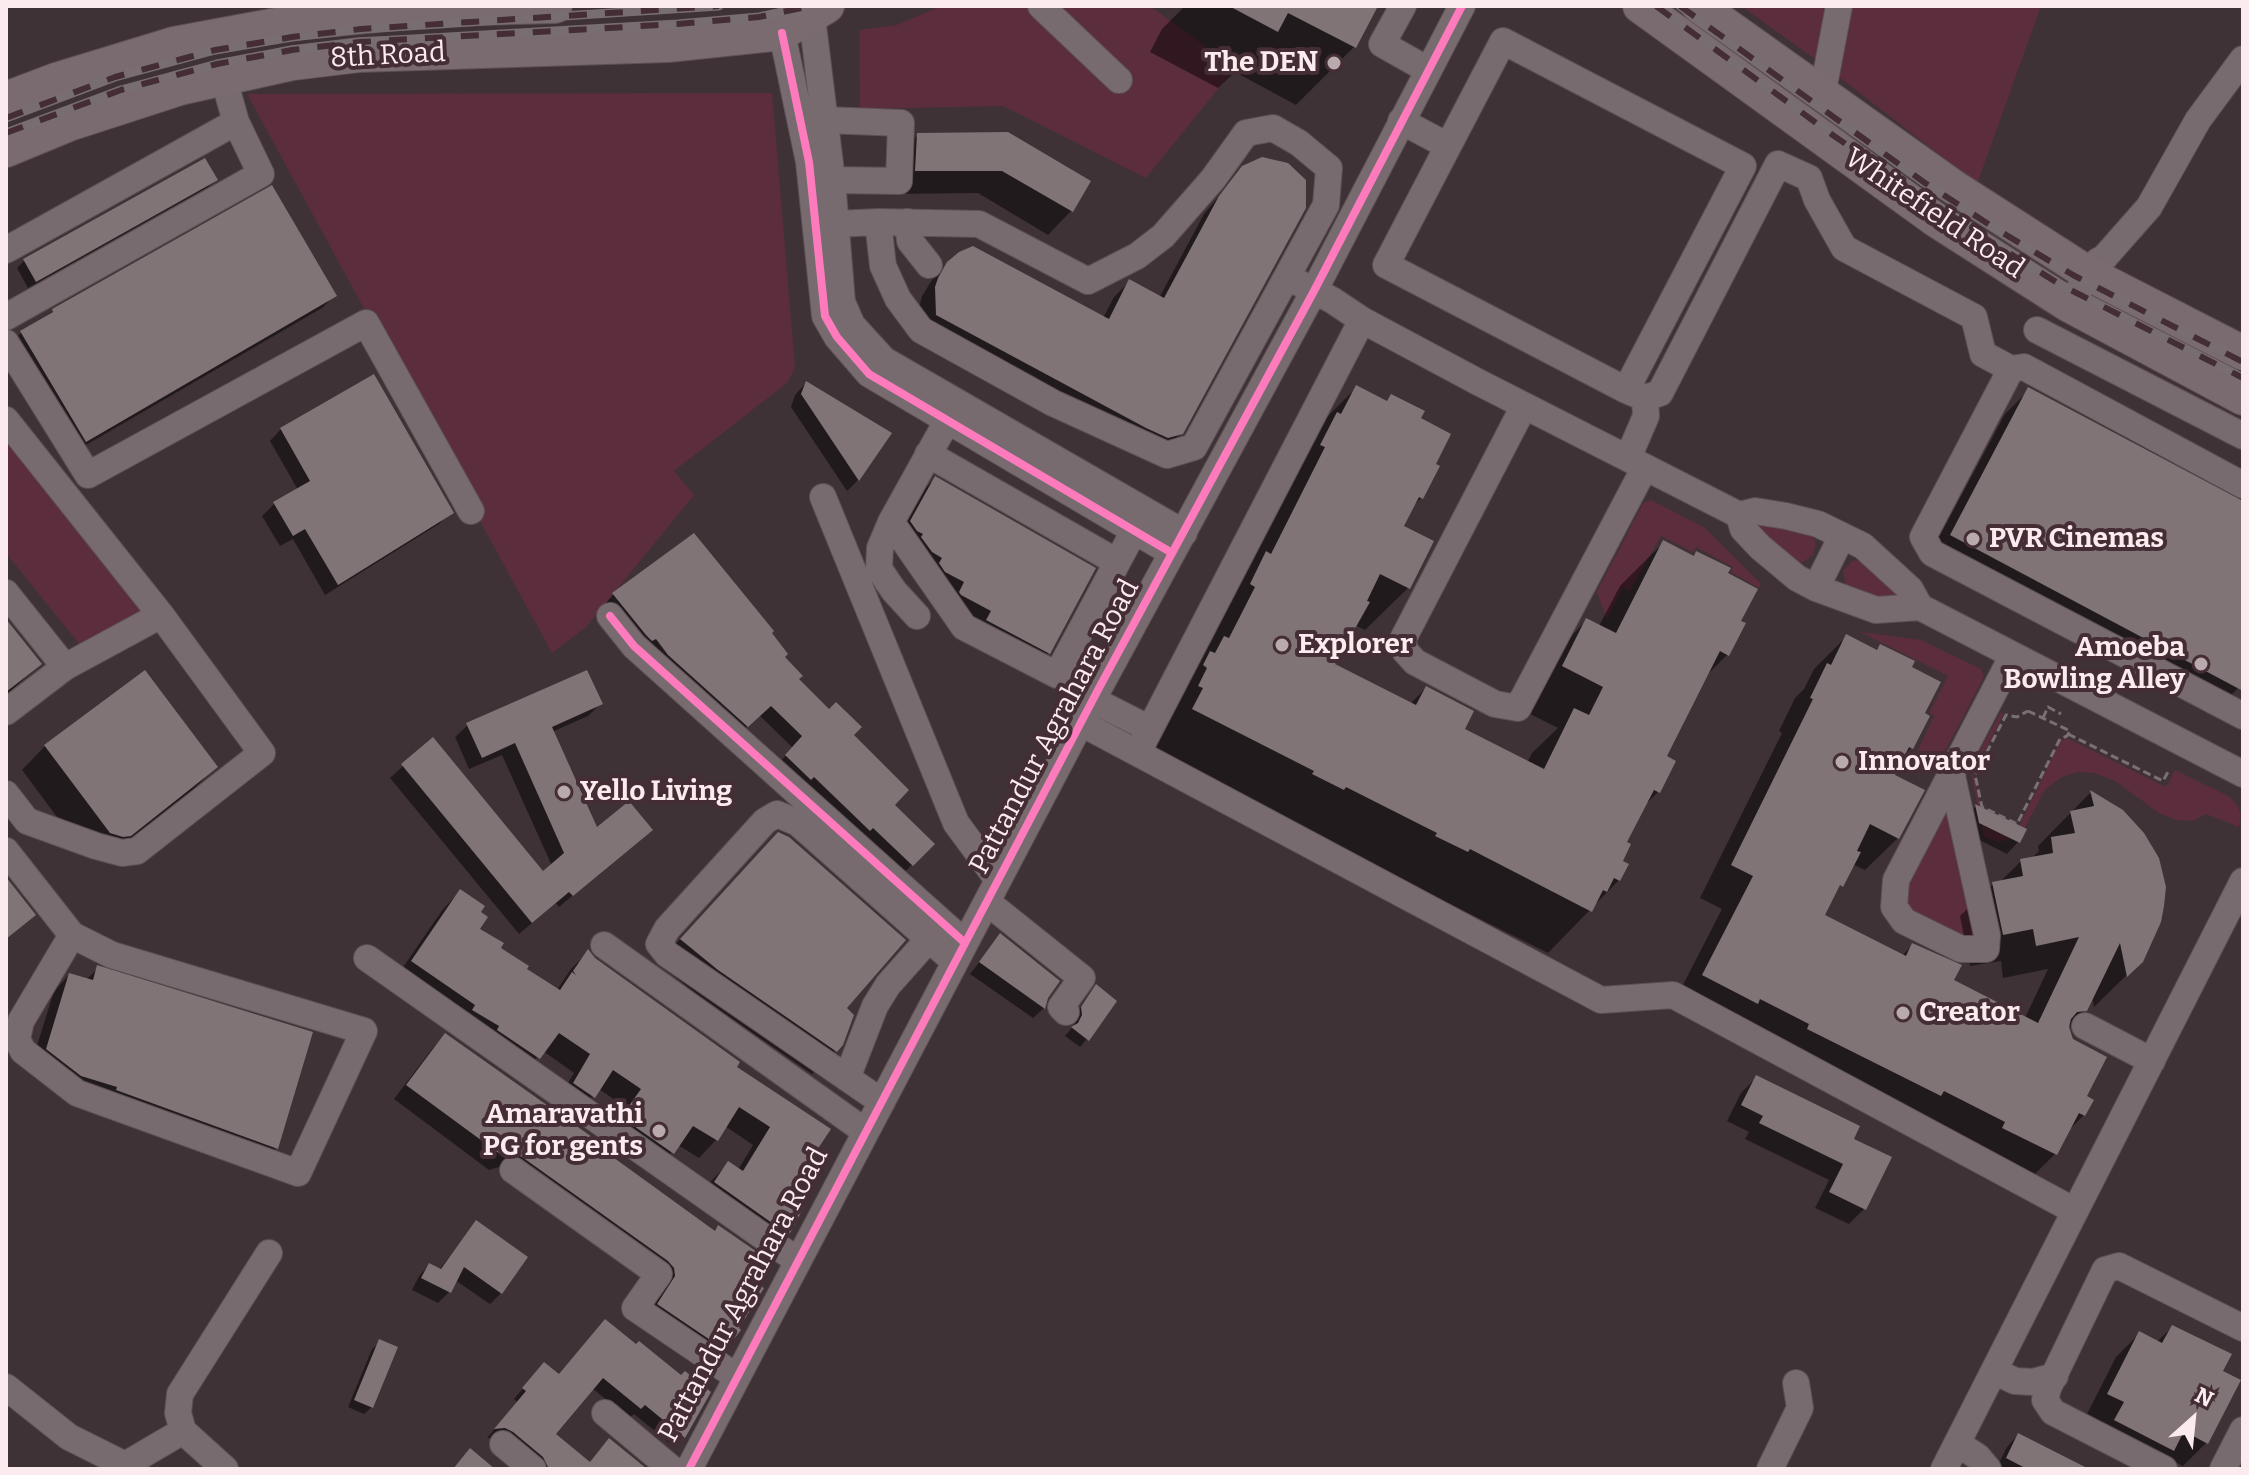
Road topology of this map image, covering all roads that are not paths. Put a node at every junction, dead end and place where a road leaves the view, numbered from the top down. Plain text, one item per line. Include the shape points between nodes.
1 (555, 6) edge
2 (1041, 6) edge
3 (1403, 6) edge
4 (1462, 6) edge
5 (1640, 6) edge
6 (1699, 6) edge
7 (1839, 6) edge
8 (452, 8) edge
9 (827, 10) edge
10 (782, 33) junction
11 (2243, 59) edge
12 (1428, 70) junction
13 (223, 76) junction
14 (1119, 80) dead end
15 (1822, 96) junction
16 (6, 99) edge
17 (825, 120) junction
18 (1401, 121) junction
19 (236, 122) junction
20 (1448, 146) junction
21 (6, 150) edge
22 (832, 180) junction
23 (878, 222) junction
24 (908, 222) junction
25 (836, 224) junction
26 (6, 250) edge
27 (881, 250) junction
28 (828, 258) junction
29 (929, 265) dead end
30 (2089, 274) junction
31 (1287, 277) junction
32 (1314, 291) junction
33 (2061, 300) junction
34 (6, 317) edge
35 (1362, 320) junction
36 (2037, 330) junction
37 (6, 343) edge
38 (2243, 353) edge
39 (2028, 366) junction
40 (2193, 371) junction
41 (1635, 394) junction
42 (2243, 398) edge
43 (1524, 406) junction
44 (952, 411) junction
45 (6, 420) edge
46 (2166, 421) junction
47 (2243, 436) edge
48 (928, 454) junction
49 (1636, 463) junction
50 (2243, 485) edge
51 (823, 497) dead end
52 (471, 511) dead end
53 (1739, 515) junction
54 (891, 522) junction
55 (1134, 531) junction
56 (1842, 536) junction
57 (1178, 543) junction
58 (1117, 562) junction
59 (1816, 588) junction
60 (6, 593) edge
61 (1920, 607) junction
62 (161, 615) junction
63 (610, 616) dead end
64 (917, 616) dead end
65 (2013, 655) junction
66 (65, 667) junction
67 (1091, 704) junction
68 (6, 712) edge
69 (2243, 716) edge
70 (1148, 732) junction
71 (2243, 774) edge
72 (1952, 776) junction
73 (6, 794) edge
74 (6, 851) edge
75 (2243, 881) edge
76 (992, 891) junction
77 (72, 935) junction
78 (928, 940) junction
79 (604, 945) dead end
80 (960, 953) junction
81 (367, 958) dead end
82 (1066, 1012) dead end
83 (2085, 1026) dead end
84 (2152, 1061) junction
85 (847, 1078) junction
86 (882, 1102) junction
87 (866, 1132) junction
88 (513, 1170) dead end
89 (2075, 1211) junction
90 (269, 1253) dead end
91 (798, 1261) junction
92 (2243, 1328) edge
93 (1994, 1371) junction
94 (2055, 1376) junction
95 (737, 1377) junction
96 (1796, 1383) dead end
97 (6, 1387) edge
98 (605, 1413) dead end
99 (2243, 1430) edge
100 (183, 1431) junction
101 (1957, 1443) junction
102 (503, 1444) dead end
103 (225, 1469) edge
104 (533, 1469) edge
105 (672, 1469) edge
106 (689, 1469) edge
107 (1770, 1469) edge
108 (1944, 1469) edge
109 (1988, 1469) edge
110 (2164, 1469) edge
111 (2223, 1469) edge

1 - 8 main road, 8th Road
2 - 14 street
3 - 12 street via 1382,44
4 - 12 street, Pattandur Agrahara Road
5 - 33 main road, Whitefield Road via 1925,212
6 - 15 main road, Whitefield Road
7 - 15 street
8 - 16 main road, 8th Road via 282,24 174,44
9 - 10 main road
9 - 17 street
10 - 13 main road, 8th Road via 668,45 359,55
10 - 28 street
11 - 30 street via 2198,120 2149,207
12 - 18 street, Pattandur Agrahara Road
13 - 19 street
13 - 21 main road, 8th Road via 69,124
15 - 30 main road, Whitefield Road
17 - 22 street
17 - 22 street via 901,123 899,181
18 - 20 street
18 - 32 street, Pattandur Agrahara Road
19 - 26 street
19 - 34 street via 261,174
20 - 41 street via 1386,265
20 - 41 street via 1503,41 1743,166
22 - 25 street
23 - 24 street
23 - 25 street
23 - 27 street
24 - 29 street via 910,241
24 - 31 street via 979,224 1088,281 1155,244 1246,133 1273,128 1329,168 1326,205
25 - 28 street
27 - 28 street
27 - 31 street via 898,299 921,330 1053,403 1167,455 1194,447
28 - 44 street via 825,316 837,337 869,374
30 - 33 street
30 - 38 main road, Whitefield Road
31 - 32 street
32 - 35 street
32 - 57 street, Pattandur Agrahara Road
33 - 36 street
33 - 40 main road, Whitefield Road
35 - 43 street
35 - 70 street
36 - 39 street
36 - 46 street
37 - 52 street via 88,475 366,323
39 - 41 street via 1983,354 1974,317 1844,248 1809,178 1778,164 1660,393
39 - 46 street
39 - 69 street via 1923,537 1932,553
40 - 42 main road, Whitefield Road
40 - 46 street
41 - 49 street via 1646,416
43 - 49 street
43 - 49 street via 1403,639 1415,662 1500,707 1518,708
44 - 48 street
44 - 55 street
44 - 57 street
45 - 62 street
46 - 47 street
46 - 50 street
48 - 54 street
48 - 58 street
49 - 53 street
51 - 76 street via 956,823
53 - 56 street via 1755,511 1786,516
53 - 59 street via 1743,529 1760,547
54 - 58 street via 964,627 1057,675
54 - 64 street via 880,548 879,569
55 - 57 street
55 - 58 street
56 - 59 street
56 - 61 street via 1863,546 1894,573
57 - 67 street, Pattandur Agrahara Road
59 - 61 street via 1876,610
60 - 66 street
61 - 65 street
62 - 66 street
62 - 73 street via 262,753 137,851 96,846 27,821
63 - 80 street via 634,646
65 - 71 street
65 - 72 street
66 - 68 street
67 - 70 street
67 - 70 street
67 - 76 street, Pattandur Agrahara Road
70 - 89 street via 1601,1000 1673,995
72 - 72 street via 1987,935 1986,949 1961,949 1904,921 1894,907 1896,880
74 - 77 street
75 - 84 street
76 - 80 street, Pattandur Agrahara Road
76 - 82 street via 1082,978 1061,1007
77 - 77 street via 112,955 364,1031 298,1173 77,1093 23,1051 17,1039 21,1021
78 - 80 street
78 - 85 street via 875,1006
78 - 85 street via 798,823 777,814 667,929 659,944 667,954
79 - 87 street
80 - 86 street, Pattandur Agrahara Road
81 - 91 street
83 - 84 street
84 - 89 street
85 - 86 street
86 - 87 street, Pattandur Agrahara Road
87 - 91 street, Pattandur Agrahara Road
88 - 95 street via 659,1274 635,1308
89 - 93 street
90 - 100 street via 180,1394
91 - 95 street, Pattandur Agrahara Road
92 - 94 street via 2119,1266 2105,1270
93 - 94 street via 2015,1381
93 - 101 street
94 - 110 street via 2045,1400 2053,1412
95 - 106 street, Pattandur Agrahara Road
96 - 107 street via 1800,1408
97 - 100 street via 69,1437 125,1465
98 - 105 street
99 - 111 street
100 - 103 street
101 - 108 street
101 - 109 street
102 - 104 street

